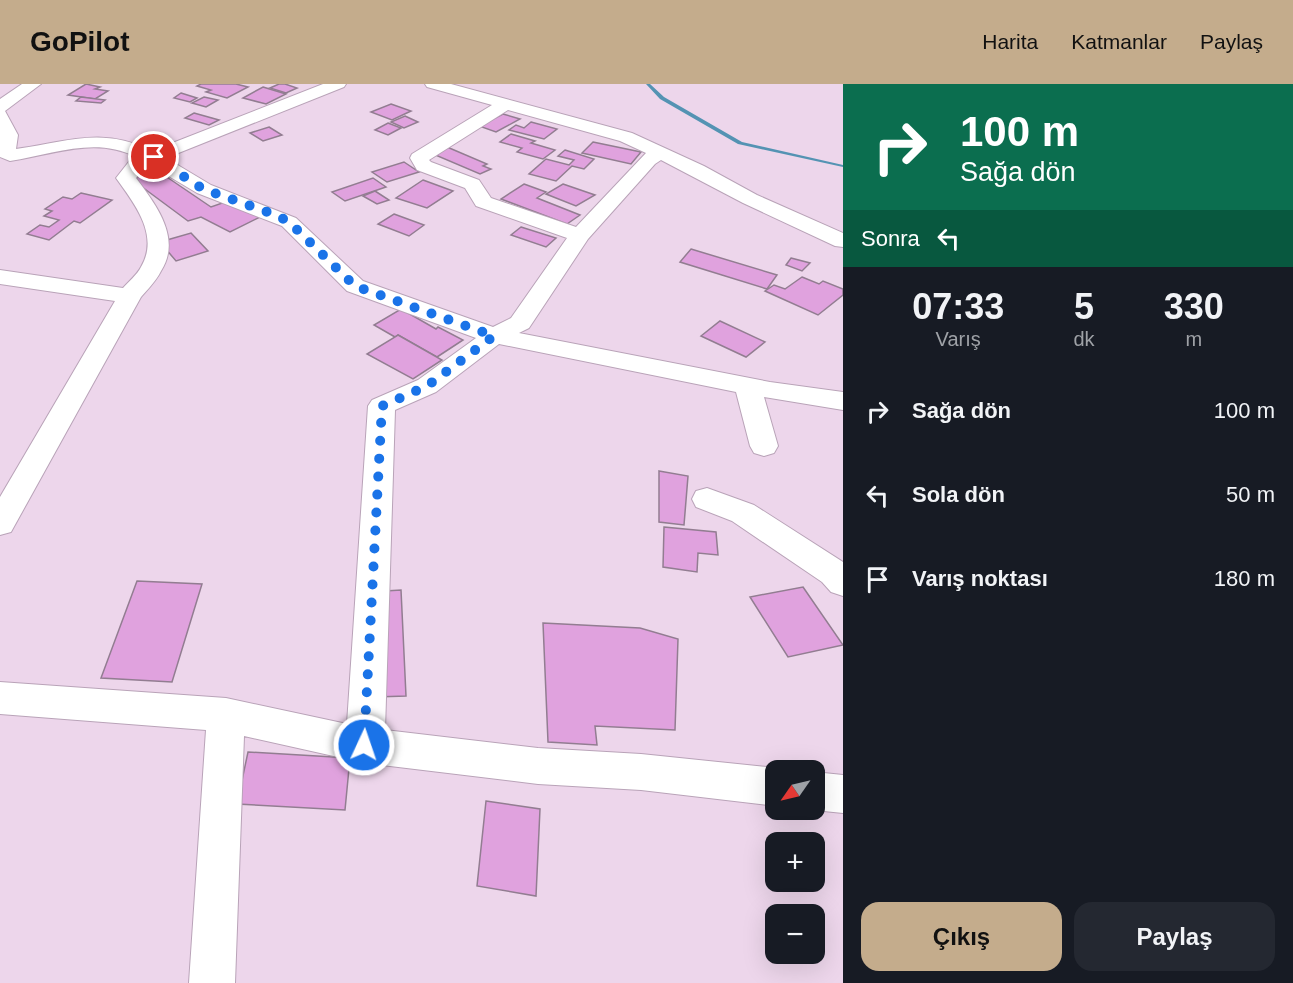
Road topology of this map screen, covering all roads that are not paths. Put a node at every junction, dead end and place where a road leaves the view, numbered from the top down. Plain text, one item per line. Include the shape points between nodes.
1 (33, 84) edge
2 (338, 84) edge
3 (433, 84) edge
4 (506, 104) junction
5 (0, 107) edge
6 (0, 115) edge
7 (661, 153) junction
8 (5, 157) edge
9 (154, 157) junction
10 (580, 235) junction
11 (843, 241) edge
12 (0, 277) edge
13 (129, 296) junction
14 (494, 336) junction
15 (748, 386) junction
16 (843, 401) edge
17 (764, 446) dead end
18 (707, 499) dead end
19 (0, 524) edge
20 (843, 583) edge
21 (0, 698) edge
22 (226, 715) junction
23 (364, 745) junction
24 (765, 786) edge
25 (212, 983) edge

1 - 5 street
2 - 9 street
3 - 4 street
4 - 7 street via 626,136
4 - 10 street via 418,158 424,165 472,184 483,202
6 - 8 street via 9,135
7 - 10 street via 648,160
7 - 11 street via 750,200
8 - 9 street via 73,143 113,142
9 - 13 street via 138,163 126,178 157,226 158,253 151,269
9 - 14 street via 203,189 289,222 355,286
10 - 14 street via 520,323
12 - 13 street
13 - 19 street
14 - 15 street
14 - 23 street via 427,386 382,406
15 - 16 street
15 - 17 street
18 - 20 street via 743,513 834,573
21 - 22 street
22 - 23 street
22 - 25 street
23 - 24 street via 538,766

